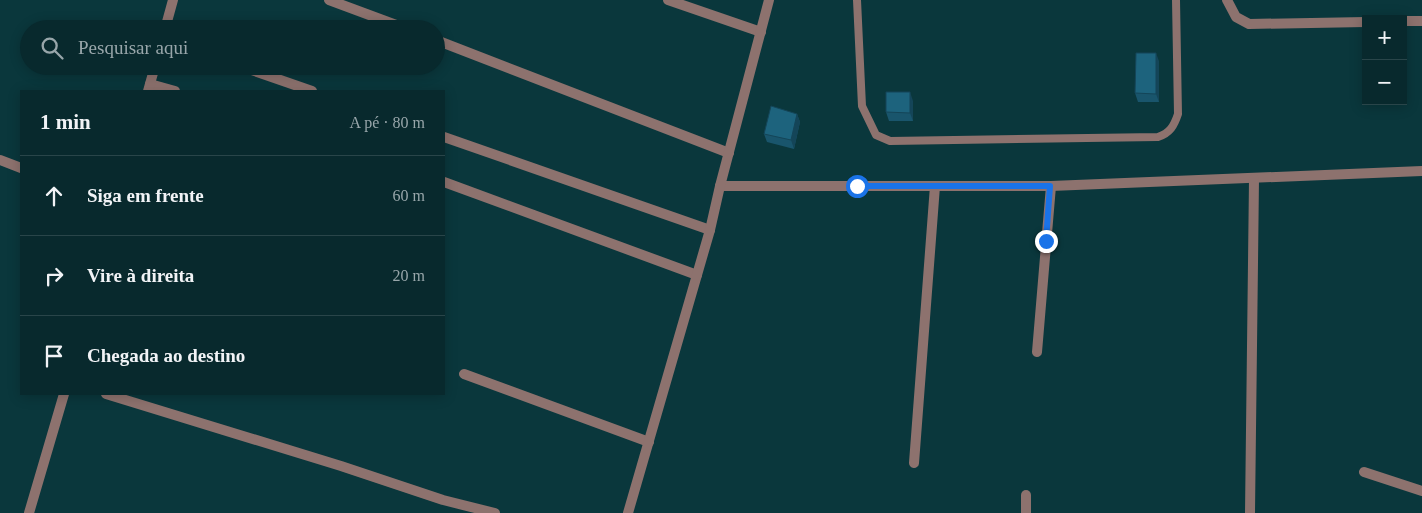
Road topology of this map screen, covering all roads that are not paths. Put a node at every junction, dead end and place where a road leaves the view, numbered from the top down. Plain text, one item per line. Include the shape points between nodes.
1 (172, 0) edge
2 (329, 0) edge
3 (668, 0) edge
4 (769, 0) edge
5 (857, 0) edge
6 (1176, 0) edge
7 (1228, 0) edge
8 (167, 20) edge
9 (383, 20) edge
10 (1407, 21) edge
11 (1422, 21) edge
12 (1362, 22) edge
13 (761, 32) junction
14 (445, 43) edge
15 (266, 75) edge
16 (149, 87) edge
17 (168, 90) edge
18 (309, 90) edge
19 (445, 137) edge
20 (729, 153) junction
21 (0, 160) edge
22 (20, 168) edge
23 (1422, 171) edge
24 (1254, 178) junction
25 (445, 182) edge
26 (720, 186) junction
27 (935, 186) junction
28 (1050, 186) junction
29 (710, 230) junction
30 (697, 275) junction
31 (1037, 352) dead end
32 (464, 374) dead end
33 (64, 395) edge
34 (109, 395) edge
35 (649, 442) junction
36 (914, 462) dead end
37 (1364, 472) dead end
38 (1422, 491) edge
39 (1026, 496) dead end
40 (29, 513) edge
41 (495, 513) edge
42 (628, 513) edge
43 (1026, 513) edge
44 (1250, 513) edge

1 - 8 street
2 - 9 street
3 - 13 street
4 - 13 street
5 - 6 lane via 862,106 876,134 890,141 1158,137 1167,134 1178,114
7 - 12 street via 1236,17 1249,24
10 - 11 street
13 - 20 street
14 - 20 street
15 - 18 street
16 - 17 street
19 - 29 street
20 - 26 street
21 - 22 street
23 - 24 street
24 - 28 street
24 - 44 street
25 - 30 street
26 - 27 street
26 - 29 street
27 - 28 street
27 - 36 street
28 - 31 street
29 - 30 street
30 - 35 street
32 - 35 street
33 - 40 street
34 - 41 street via 443,500
35 - 42 street
37 - 38 street
39 - 43 street

